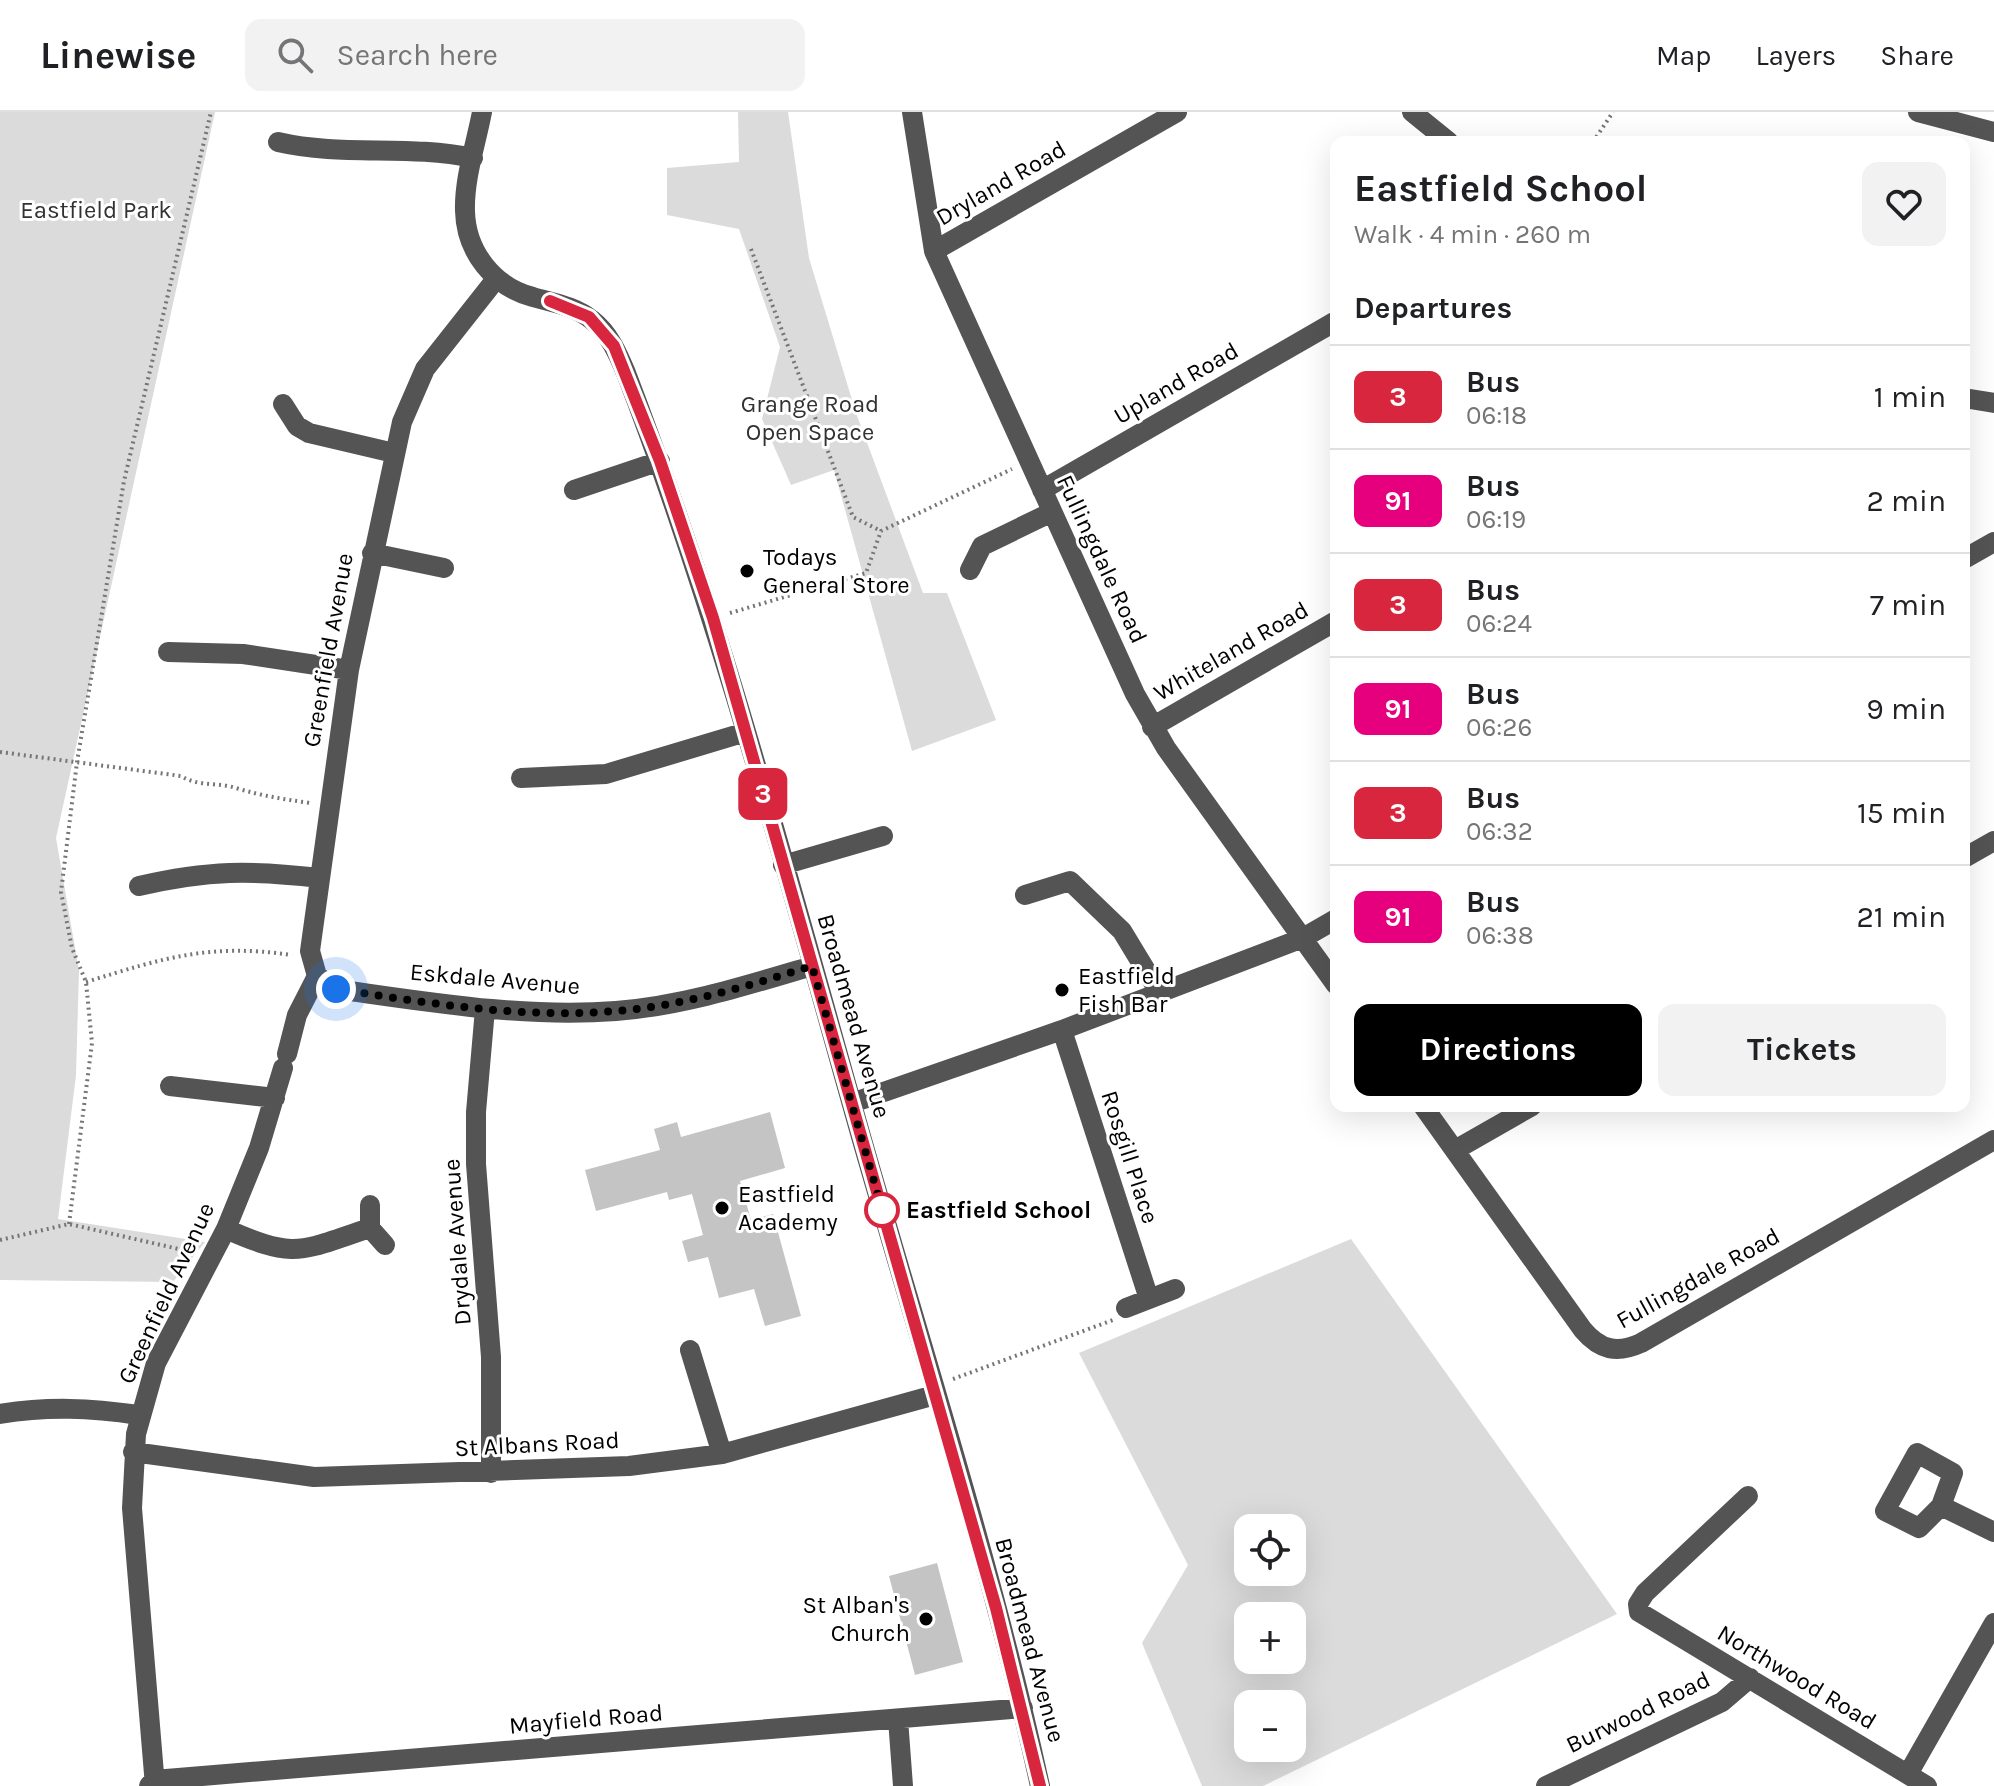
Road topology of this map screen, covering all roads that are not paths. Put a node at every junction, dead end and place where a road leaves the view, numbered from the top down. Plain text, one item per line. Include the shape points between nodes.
1 (482, 112) edge
2 (912, 112) edge
3 (1177, 112) edge
4 (1412, 112) edge
5 (1918, 112) edge
6 (1994, 132) edge
7 (1442, 136) edge
8 (278, 142) dead end
9 (473, 158) junction
10 (934, 251) junction
11 (496, 279) junction
12 (1330, 324) edge
13 (1970, 399) edge
14 (1994, 403) edge
15 (283, 404) dead end
16 (394, 453) junction
17 (660, 461) junction
18 (574, 490) dead end
19 (1042, 490) junction
20 (1052, 512) junction
21 (1994, 542) edge
22 (372, 553) junction
23 (1970, 556) edge
24 (444, 568) dead end
25 (970, 570) dead end
26 (1330, 624) edge
27 (168, 652) dead end
28 (349, 670) junction
29 (1152, 727) junction
30 (746, 732) junction
31 (521, 778) dead end
32 (883, 836) dead end
33 (1994, 841) edge
34 (1970, 855) edge
35 (783, 865) junction
36 (320, 878) junction
37 (139, 886) dead end
38 (1025, 895) dead end
39 (1330, 922) edge
40 (1303, 938) junction
41 (812, 966) junction
42 (314, 967) junction
43 (1330, 976) edge
44 (1159, 992) junction
45 (485, 1009) junction
46 (1062, 1030) junction
47 (170, 1086) dead end
48 (275, 1098) junction
49 (852, 1103) junction
50 (1427, 1112) edge
51 (1522, 1112) edge
52 (1994, 1140) edge
53 (1455, 1150) junction
54 (370, 1205) dead end
55 (370, 1228) junction
56 (226, 1229) junction
57 (385, 1245) dead end
58 (1175, 1289) dead end
59 (1149, 1299) junction
60 (1126, 1308) road end
61 (690, 1350) dead end
62 (934, 1390) junction
63 (0, 1414) edge
64 (139, 1415) junction
65 (133, 1452) junction
66 (722, 1454) junction
67 (491, 1473) junction
68 (1748, 1496) dead end
69 (1941, 1506) dead end
70 (1994, 1532) edge
71 (1994, 1623) edge
72 (1750, 1678) junction
73 (1023, 1708) junction
74 (898, 1719) junction
75 (1908, 1774) junction
76 (153, 1784) edge
77 (903, 1786) edge
78 (1040, 1786) edge
79 (1546, 1786) edge
80 (1927, 1786) edge

1 - 9 street
2 - 10 street, Fullingdale Road
3 - 10 street, Dryland Road
4 - 7 street
5 - 6 street
8 - 9 street via 332,151 427,149
9 - 11 street via 465,217 475,251
10 - 19 street, Fullingdale Road
11 - 16 street, Greenfield Avenue via 425,369 408,402
11 - 17 street, Broadmead Avenue via 518,293 577,310 606,333
12 - 19 street, Upland Road
13 - 14 street
15 - 16 street via 289,417 309,433
16 - 22 street, Greenfield Avenue
17 - 18 street
17 - 30 street, Broadmead Avenue
19 - 20 street, Fullingdale Road
20 - 25 street via 982,546
20 - 29 street, Fullingdale Road
21 - 23 street
22 - 24 street
22 - 28 street, Greenfield Avenue
26 - 29 street, Whiteland Road
27 - 28 street via 243,654
28 - 36 street, Greenfield Avenue
29 - 40 street, Fullingdale Road
30 - 31 street via 606,774
30 - 35 street, Broadmead Avenue
32 - 35 street
33 - 34 street
35 - 41 street, Broadmead Avenue
36 - 37 street via 232,870
36 - 42 street, Greenfield Avenue
38 - 44 street via 1070,881 1122,931
39 - 40 street
40 - 43 street, Fullingdale Road
40 - 44 street
41 - 45 street, Eskdale Avenue via 640,1008 571,1013
41 - 49 street, Broadmead Avenue
42 - 45 street, Eskdale Avenue via 336,989
42 - 48 street, Greenfield Avenue
44 - 46 street
45 - 67 street, Drydale Avenue via 476,1164 491,1357
46 - 49 street
46 - 59 street, Rosgill Place
47 - 48 street
48 - 56 street, Greenfield Avenue
49 - 62 street, Broadmead Avenue
50 - 53 street, Fullingdale Road
51 - 53 street
52 - 53 street, Fullingdale Road via 1622,1350 1602,1347 1583,1330
54 - 55 street
55 - 56 street via 296,1251 277,1250
55 - 57 street
56 - 64 street, Greenfield Avenue via 156,1363
58 - 59 street
59 - 60 street
61 - 66 street
62 - 66 street, St Albans Road
62 - 73 street, Broadmead Avenue
63 - 64 street via 46,1406
64 - 65 street, Greenfield Avenue
65 - 67 street, St Albans Road via 314,1477
65 - 76 street, Greenfield Avenue via 132,1508
66 - 67 street, St Albans Road via 629,1466
68 - 72 street, Northwood Road via 1638,1604 1639,1612
69 - 70 street
71 - 75 street
72 - 75 street, Northwood Road
72 - 79 street, Burwood Road via 1722,1702
73 - 74 street, Mayfield Road
73 - 78 street, Broadmead Avenue
74 - 76 street, Mayfield Road
74 - 77 street
75 - 80 street, Northwood Road

